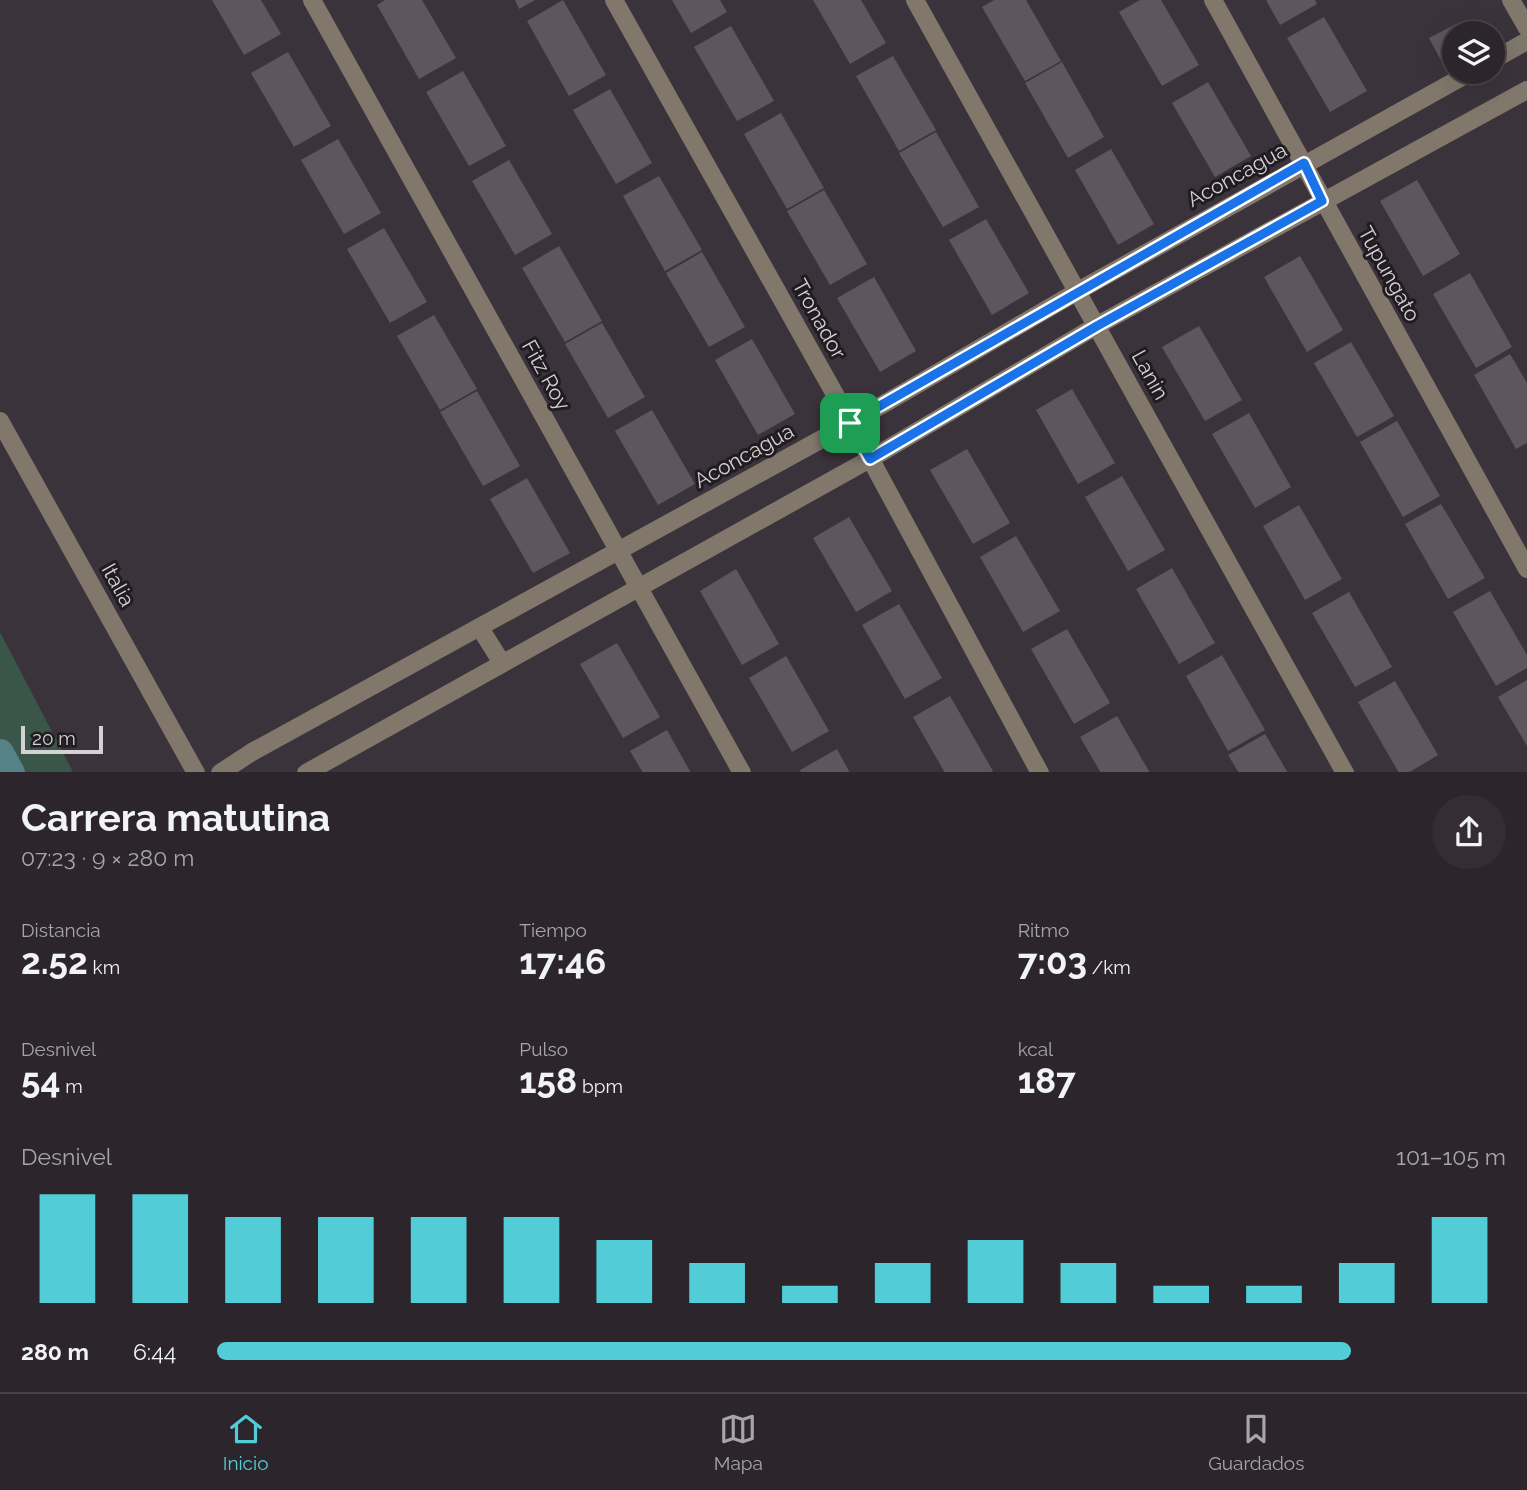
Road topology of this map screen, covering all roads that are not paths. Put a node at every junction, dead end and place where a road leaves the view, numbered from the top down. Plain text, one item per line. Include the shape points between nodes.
1 (312, 0) edge
2 (614, 0) edge
3 (915, 0) edge
4 (1213, 0) edge
5 (1511, 0) edge
6 (1527, 28) edge
7 (1527, 41) edge
8 (1505, 53) edge
9 (1449, 84) edge
10 (1527, 90) edge
11 (1304, 163) junction
12 (1322, 201) junction
13 (1078, 291) junction
14 (1097, 326) junction
15 (0, 421) edge
16 (850, 423) junction
17 (870, 459) junction
18 (618, 552) junction
19 (1527, 569) edge
20 (639, 587) junction
21 (480, 628) junction
22 (502, 663) junction
23 (196, 772) edge
24 (220, 772) edge
25 (306, 772) edge
26 (742, 772) edge
27 (1040, 772) edge
28 (1345, 772) edge

1 - 18 street, Fitz Roy
2 - 16 street, Tronador
3 - 13 street, Lanin
4 - 11 street, Tupungato
5 - 6 street
7 - 8 street
9 - 11 street, Aconcagua
10 - 12 street
11 - 12 street, Tupungato
11 - 13 street, Aconcagua
12 - 14 street
12 - 19 street, Tupungato
13 - 14 street, Lanin
13 - 16 street, Aconcagua
14 - 17 street
14 - 28 street, Lanin
15 - 23 street, Italia
16 - 17 street, Tronador
16 - 18 street, Aconcagua
17 - 20 street
17 - 27 street, Tronador
18 - 20 street, Fitz Roy
18 - 21 street, Aconcagua
20 - 22 street
20 - 26 street, Fitz Roy
21 - 22 street
21 - 24 street, Aconcagua
22 - 25 street

